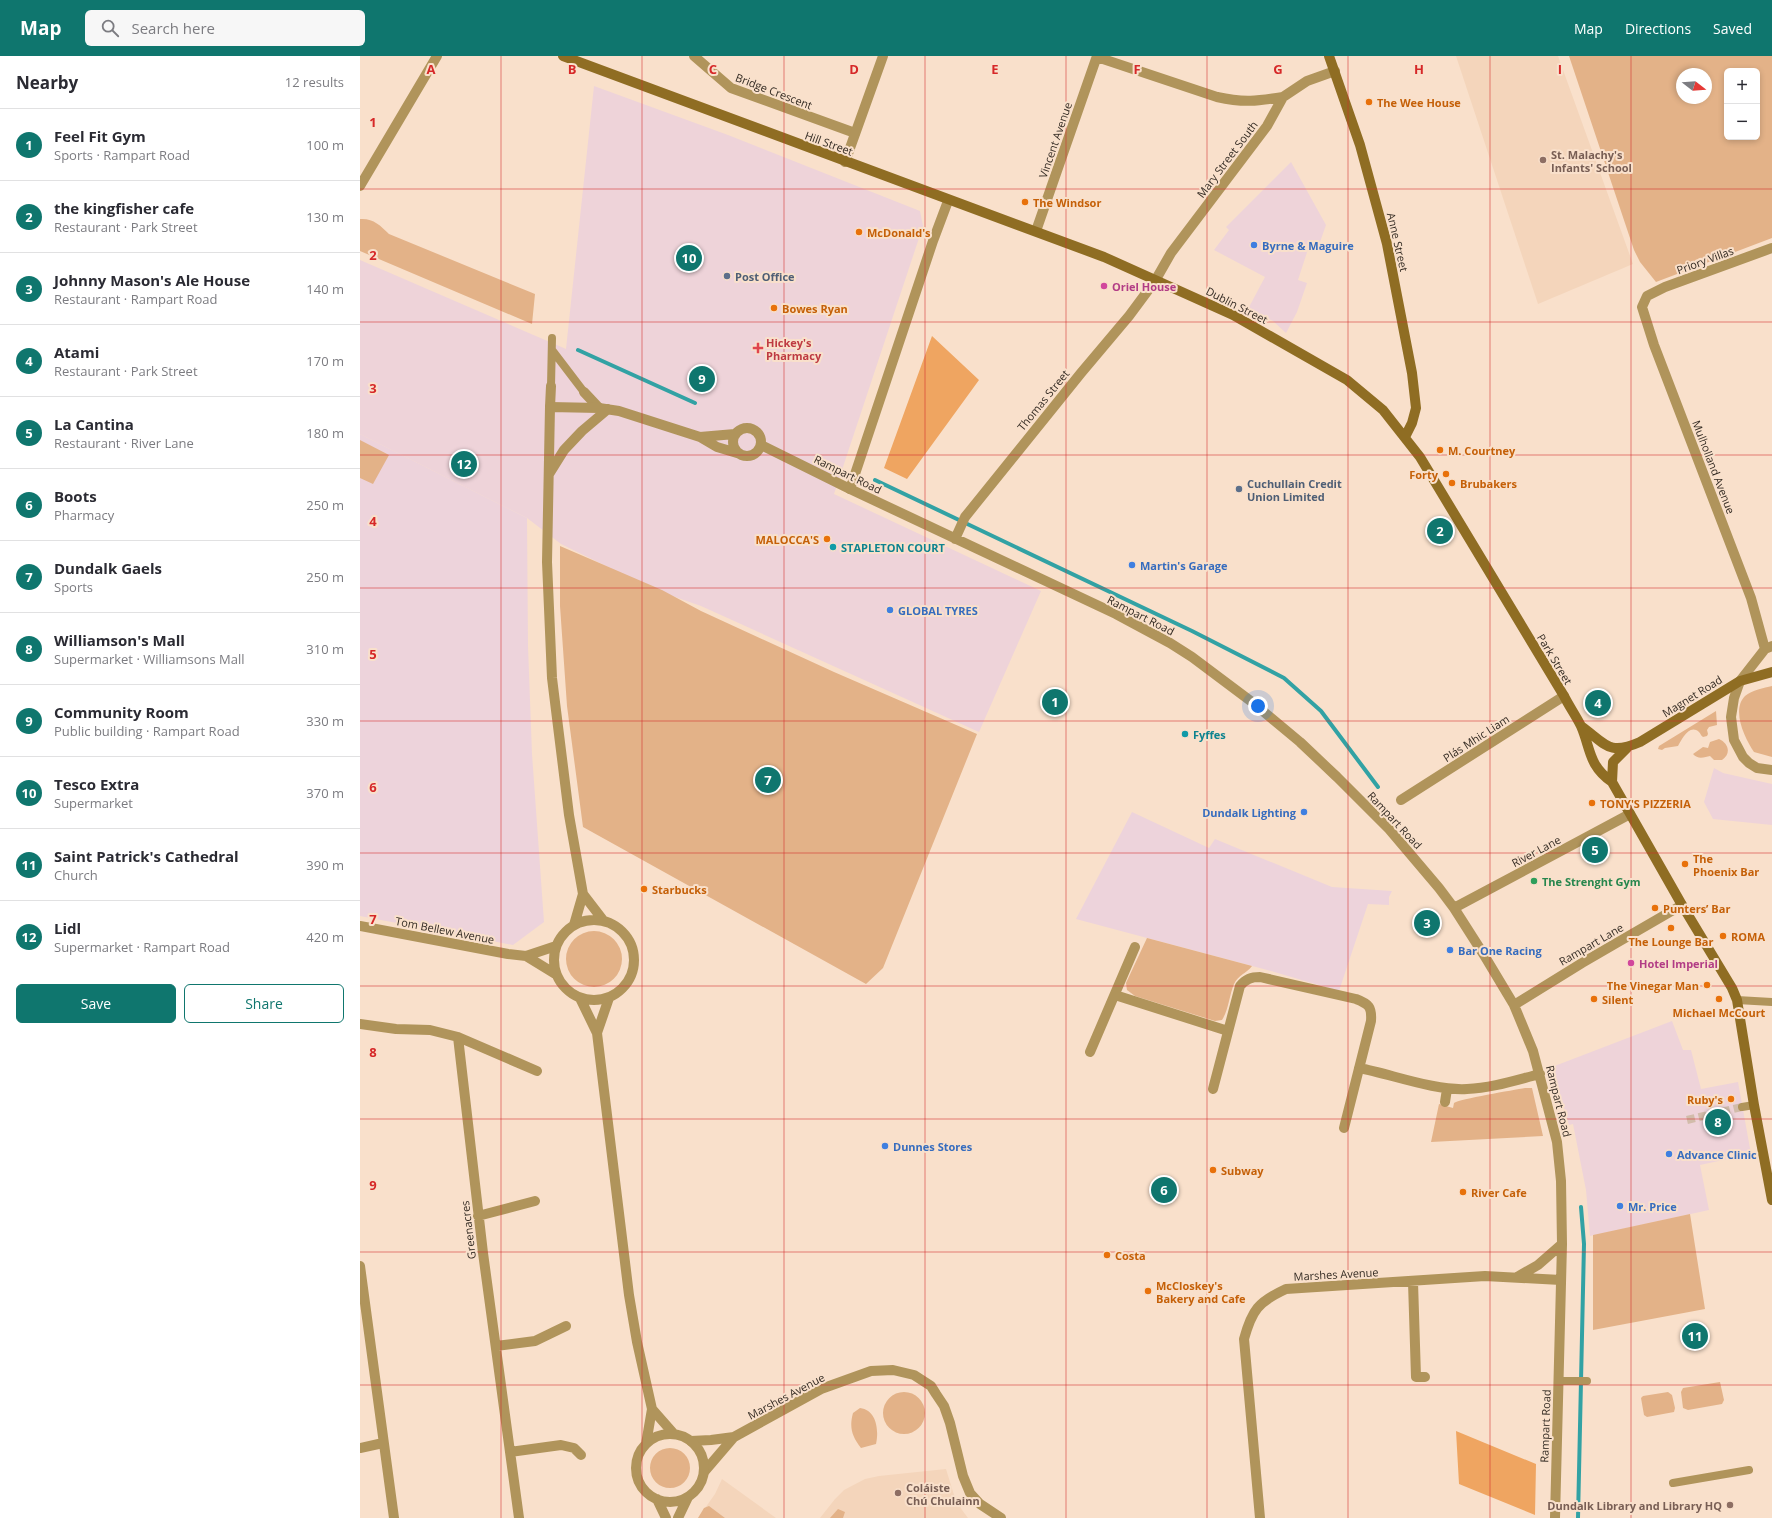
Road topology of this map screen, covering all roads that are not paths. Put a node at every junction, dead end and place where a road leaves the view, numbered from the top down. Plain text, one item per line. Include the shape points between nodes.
1 (437, 56) edge
2 (563, 56) edge
3 (694, 56) edge
4 (883, 56) edge
5 (1329, 56) edge
6 (1097, 57) edge
7 (1335, 72) junction
8 (1283, 97) junction
9 (854, 133) junction
10 (845, 162) junction
11 (360, 186) edge
12 (948, 200) junction
13 (1036, 231) junction
14 (1772, 248) edge
15 (1155, 281) junction
16 (1647, 296) joint
17 (552, 338) dead end
18 (552, 350) junction
19 (551, 386) joint
20 (584, 392) joint
21 (550, 407) junction
22 (603, 409) junction
23 (735, 434) junction
24 (700, 437) junction
25 (1405, 437) junction
26 (761, 445) junction
27 (737, 453) junction
28 (549, 474) junction
29 (850, 490) junction
30 (955, 539) junction
31 (1768, 647) edge
32 (1772, 672) edge
33 (1740, 681) junction
34 (1564, 696) junction
35 (1581, 726) junction
36 (1627, 748) junction
37 (1772, 770) edge
38 (1612, 782) junction
39 (1401, 800) dead end
40 (1630, 814) junction
41 (583, 894) junction
42 (1682, 905) junction
43 (1454, 908) junction
44 (603, 920) junction
45 (574, 925) junction
46 (360, 926) edge
47 (556, 946) junction
48 (1135, 947) dead end
49 (526, 956) junction
50 (557, 975) junction
51 (1115, 995) junction
52 (580, 998) junction
53 (609, 998) junction
54 (1737, 1000) junction
55 (1772, 1002) edge
56 (1514, 1005) junction
57 (360, 1024) edge
58 (1228, 1031) junction
59 (597, 1033) junction
60 (458, 1037) junction
61 (1090, 1052) dead end
62 (1359, 1068) junction
63 (537, 1071) dead end
64 (1540, 1074) junction
65 (1213, 1089) dead end
66 (1447, 1089) junction
67 (1445, 1102) dead end
68 (1754, 1105) junction
69 (1742, 1107) tunnel mouth
70 (1344, 1128) dead end
71 (1772, 1200) edge
72 (535, 1201) dead end
73 (478, 1216) junction
74 (1562, 1244) junction
75 (360, 1266) edge
76 (1517, 1277) junction
77 (1561, 1280) junction
78 (1413, 1282) junction
79 (566, 1326) dead end
80 (496, 1346) junction
81 (1425, 1377) dead end
82 (1558, 1381) junction
83 (1587, 1381) dead end
84 (652, 1409) junction
85 (674, 1434) junction
86 (734, 1437) junction
87 (691, 1441) junction
88 (383, 1443) junction
89 (646, 1444) junction
90 (360, 1448) edge
91 (510, 1452) junction
92 (581, 1456) dead end
93 (1749, 1470) dead end
94 (704, 1472) junction
95 (1673, 1483) dead end
96 (688, 1497) junction
97 (657, 1499) junction
98 (394, 1518) edge
99 (518, 1518) edge
100 (666, 1518) edge
101 (678, 1518) edge
102 (1001, 1518) edge
103 (1260, 1518) edge
104 (1555, 1518) edge

1 - 11 street
2 - 10 main road, Hill Street
3 - 9 street, Bridge Crescent via 731,88
4 - 9 street
5 - 7 main road, Anne Street
6 - 8 street via 1237,102
6 - 13 street, Vincent Avenue
7 - 8 street, Mary Street South via 1307,81
7 - 25 main road, Anne Street via 1372,182 1388,244 1416,408
8 - 15 street, Mary Street South via 1267,126 1171,253
9 - 10 street
10 - 12 main road, Hill Street
12 - 13 main road, Hill Street
12 - 29 street
13 - 15 main road, Dublin Street via 1104,257
14 - 16 street, Priory Villas
15 - 25 main road, Dublin Street via 1233,315 1347,380 1383,410
15 - 30 street, Thomas Street via 964,517
16 - 31 street, Mulholland Avenue via 1642,307 1651,339
17 - 18 street
18 - 19 street
18 - 20 street
19 - 21 street
20 - 22 street
21 - 22 street
21 - 28 street
22 - 24 street via 633,414
22 - 28 street via 564,450
23 - 24 street
23 - 26 street via 746,428 754,430 760,436
23 - 27 street via 732,440
24 - 27 street via 717,447
25 - 34 main road, Park Street via 1420,457
26 - 27 street via 752,456
26 - 29 street, Rampart Road
28 - 41 street via 547,562 552,678 568,815
29 - 30 street, Rampart Road
30 - 43 street, Rampart Road via 1116,614 1170,643 1228,684 1300,742 1337,777 1393,835
31 - 33 street
32 - 33 main road, Magnet Road
33 - 36 main road, Magnet Road
33 - 37 street via 1731,717 1734,740 1748,763 1756,768
34 - 35 main road, Park Street
34 - 39 street, Plás Mhic Liam
35 - 36 main road via 1606,746 1616,749
35 - 38 main road, Park Street via 1594,763 1601,774
36 - 38 main road, Magnet Road via 1614,762
38 - 40 main road, Park Street
40 - 42 main road, Park Street
40 - 43 street, River Lane
41 - 44 street
41 - 45 street
42 - 54 main road, Park Street
42 - 56 street, Rampart Lane
43 - 56 street, Rampart Road
44 - 45 street via 587,920
44 - 53 street via 612,923 623,932 632,944 635,959 633,973 626,985
45 - 47 street via 563,934
46 - 49 street, Tom Bellew Avenue
47 - 49 street, Tom Bellew Avenue
47 - 50 street via 554,964
48 - 51 street
49 - 50 street, Tom Bellew Avenue
50 - 52 street via 566,989
51 - 58 street
51 - 61 street
52 - 53 street
52 - 59 street
53 - 59 street
54 - 55 street
54 - 68 main road, Park Street
56 - 64 street, Rampart Road
57 - 60 street via 430,1030
58 - 62 street via 1240,986 1252,977 1356,999 1366,1003 1372,1011
58 - 65 street
59 - 84 street via 628,1294
60 - 63 street
60 - 73 street, Greenacres
62 - 66 street
62 - 70 street
64 - 66 street via 1487,1087
64 - 74 street, Rampart Road via 1557,1142
66 - 67 street
68 - 69 street
68 - 71 main road, Park Street
72 - 73 street
73 - 80 street, Greenacres
74 - 76 street via 1538,1265
74 - 77 street, Rampart Road
75 - 88 street
76 - 77 street, Marshes Avenue
76 - 78 street, Marshes Avenue via 1485,1276
77 - 82 street, Rampart Road
78 - 81 street via 1416,1377
78 - 103 street, Marshes Avenue via 1286,1289 1271,1296 1258,1307 1249,1321 1244,1339
79 - 80 street via 535,1341
80 - 91 street, Greenacres
82 - 83 street
82 - 104 street, Rampart Road
84 - 85 street
84 - 89 street
85 - 87 street
85 - 89 street via 658,1436
86 - 87 street, Marshes Avenue
86 - 94 street, Marshes Avenue
86 - 102 street, Marshes Avenue via 821,1389 879,1370 905,1372 930,1386 944,1406 970,1493 980,1504
87 - 94 street via 703,1458
88 - 90 street
88 - 98 street
89 - 97 street via 637,1462 637,1475 646,1492
91 - 92 street via 561,1445 574,1448
91 - 99 street, Greenacres
93 - 95 street
94 - 96 street via 697,1488
96 - 97 street via 670,1502
96 - 101 street
97 - 100 street

